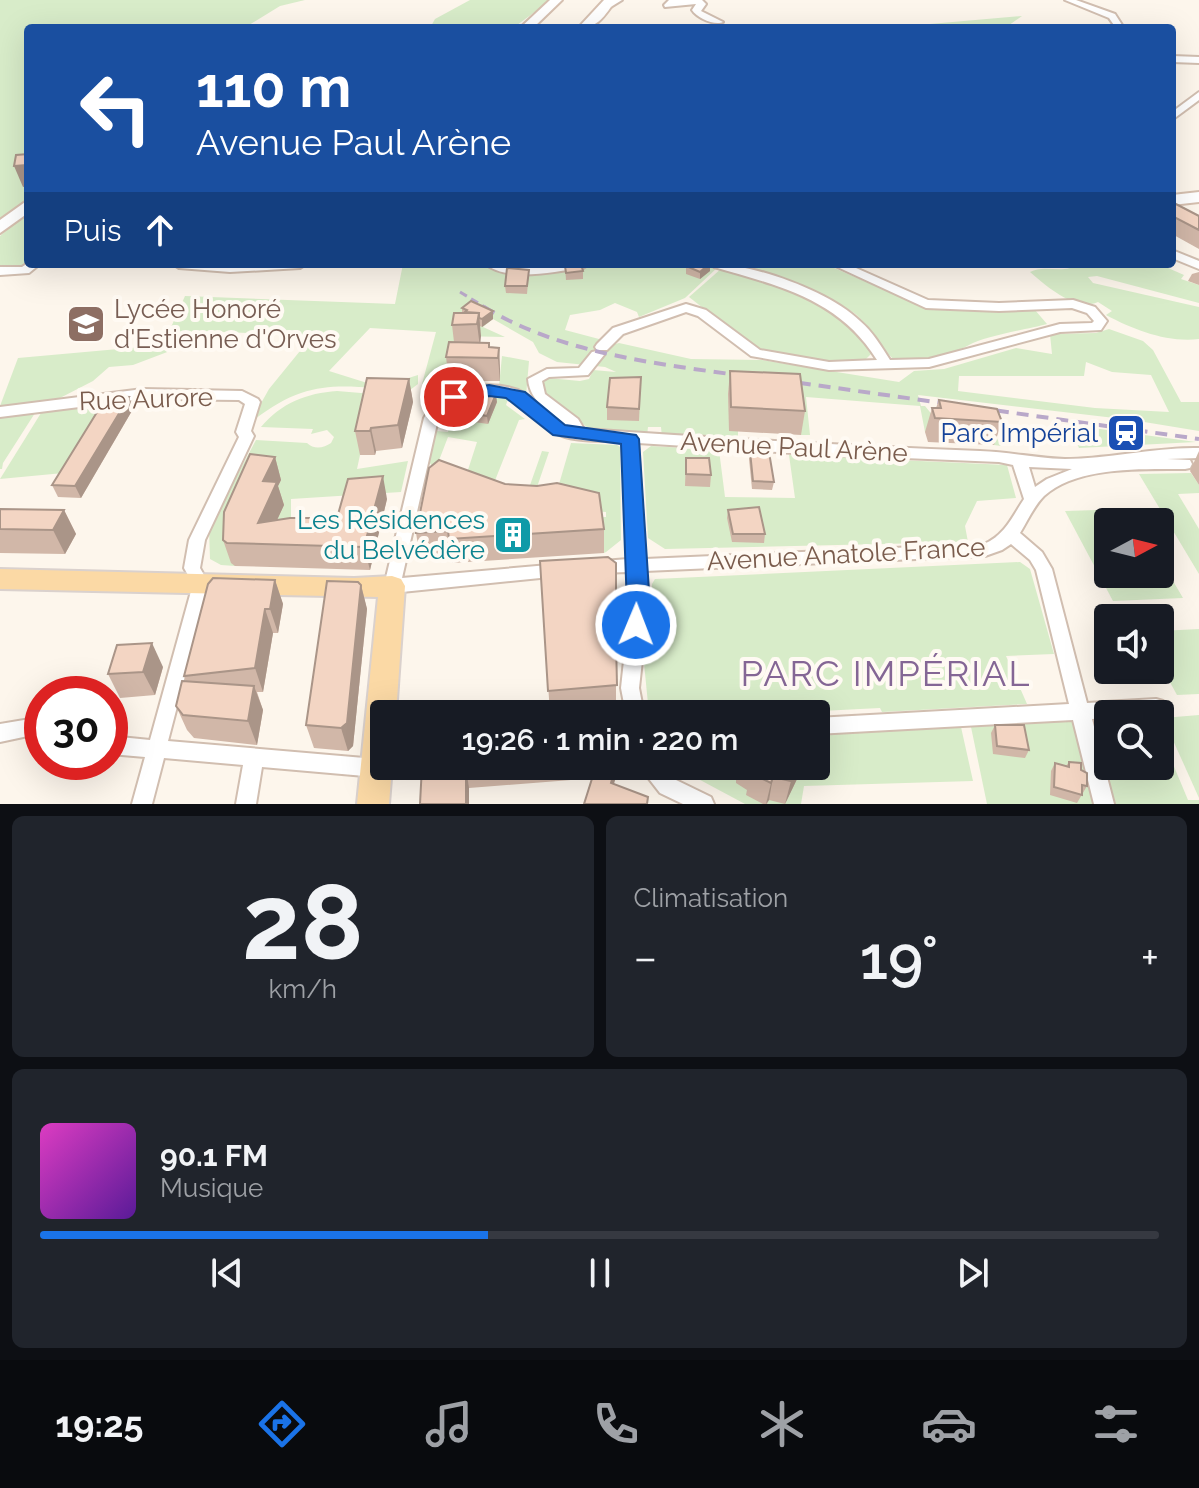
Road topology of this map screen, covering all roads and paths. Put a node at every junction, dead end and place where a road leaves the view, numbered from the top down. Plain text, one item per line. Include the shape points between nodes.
1 (556, 0) edge
2 (618, 0) edge
3 (673, 0) edge
4 (1069, 0) edge
5 (608, 3) edge
6 (719, 22) dead end
7 (530, 24) edge
8 (588, 24) edge
9 (1117, 24) edge
10 (1176, 59) edge
11 (1199, 60) edge
12 (1199, 95) edge
13 (1176, 114) edge
14 (1199, 197) edge
15 (1176, 200) edge
16 (24, 208) edge
17 (0, 228) edge
18 (1176, 256) edge
19 (1199, 265) edge
20 (28, 268) edge
21 (497, 268) edge
22 (535, 268) edge
23 (730, 268) edge
24 (846, 268) edge
25 (0, 271) edge
26 (886, 364) junction
27 (0, 412) edge
28 (579, 434) junction
29 (630, 439) junction
30 (1199, 453) edge
31 (1019, 461) junction
32 (1185, 464) dead end
33 (1032, 499) junction
34 (1012, 535) junction
35 (635, 564) junction
36 (0, 579) edge
37 (201, 584) junction
38 (392, 586) junction
39 (382, 700) edge
40 (632, 700) edge
41 (1094, 710) edge
42 (1082, 711) junction
43 (830, 725) edge
44 (24, 728) edge
45 (0, 733) edge
46 (128, 746) edge
47 (158, 749) junction
48 (254, 758) junction
49 (370, 768) edge
50 (375, 780) edge
51 (662, 780) edge
52 (142, 804) edge
53 (246, 804) edge
54 (373, 804) edge
55 (704, 804) edge
56 (1104, 804) edge

1 - 7 street
2 - 5 street
3 - 6 street via 667,4 698,1 698,13
4 - 9 street via 1112,16
5 - 8 street
10 - 11 street
12 - 13 street
14 - 15 street
16 - 17 street
18 - 19 street
20 - 25 street
21 - 22 street
23 - 26 street via 844,311 871,338
24 - 26 street via 926,304 1073,304 1091,310 1101,321 1096,327 1060,328 945,360
26 - 28 street via 819,365 766,356 747,349 702,313 675,310 612,336 579,374 547,373 535,379 540,397 573,422
27 - 37 street, Rue Aurore via 143,394 242,396 253,402 244,426 247,436 197,540 192,568
28 - 29 street, Avenue Paul Arène
28 - 38 street via 560,430 518,396 500,391 466,393 440,406 431,418
29 - 31 street, Avenue Paul Arène
29 - 35 street
30 - 31 street, Avenue Paul Arène via 1146,454 1088,464
31 - 33 street
32 - 33 street via 1078,473 1052,482
33 - 34 street, Avenue Anatole France
34 - 35 street, Avenue Anatole France via 1001,545 976,551
34 - 42 street via 1044,569
35 - 38 street, Avenue Anatole France
35 - 40 street via 639,606
36 - 37 main road
37 - 38 main road
37 - 47 street
38 - 39 main road
41 - 42 street
42 - 43 street
42 - 56 street
44 - 45 street
46 - 47 street
47 - 48 street
47 - 52 street
48 - 49 street
48 - 53 street
50 - 54 main road
51 - 55 street

